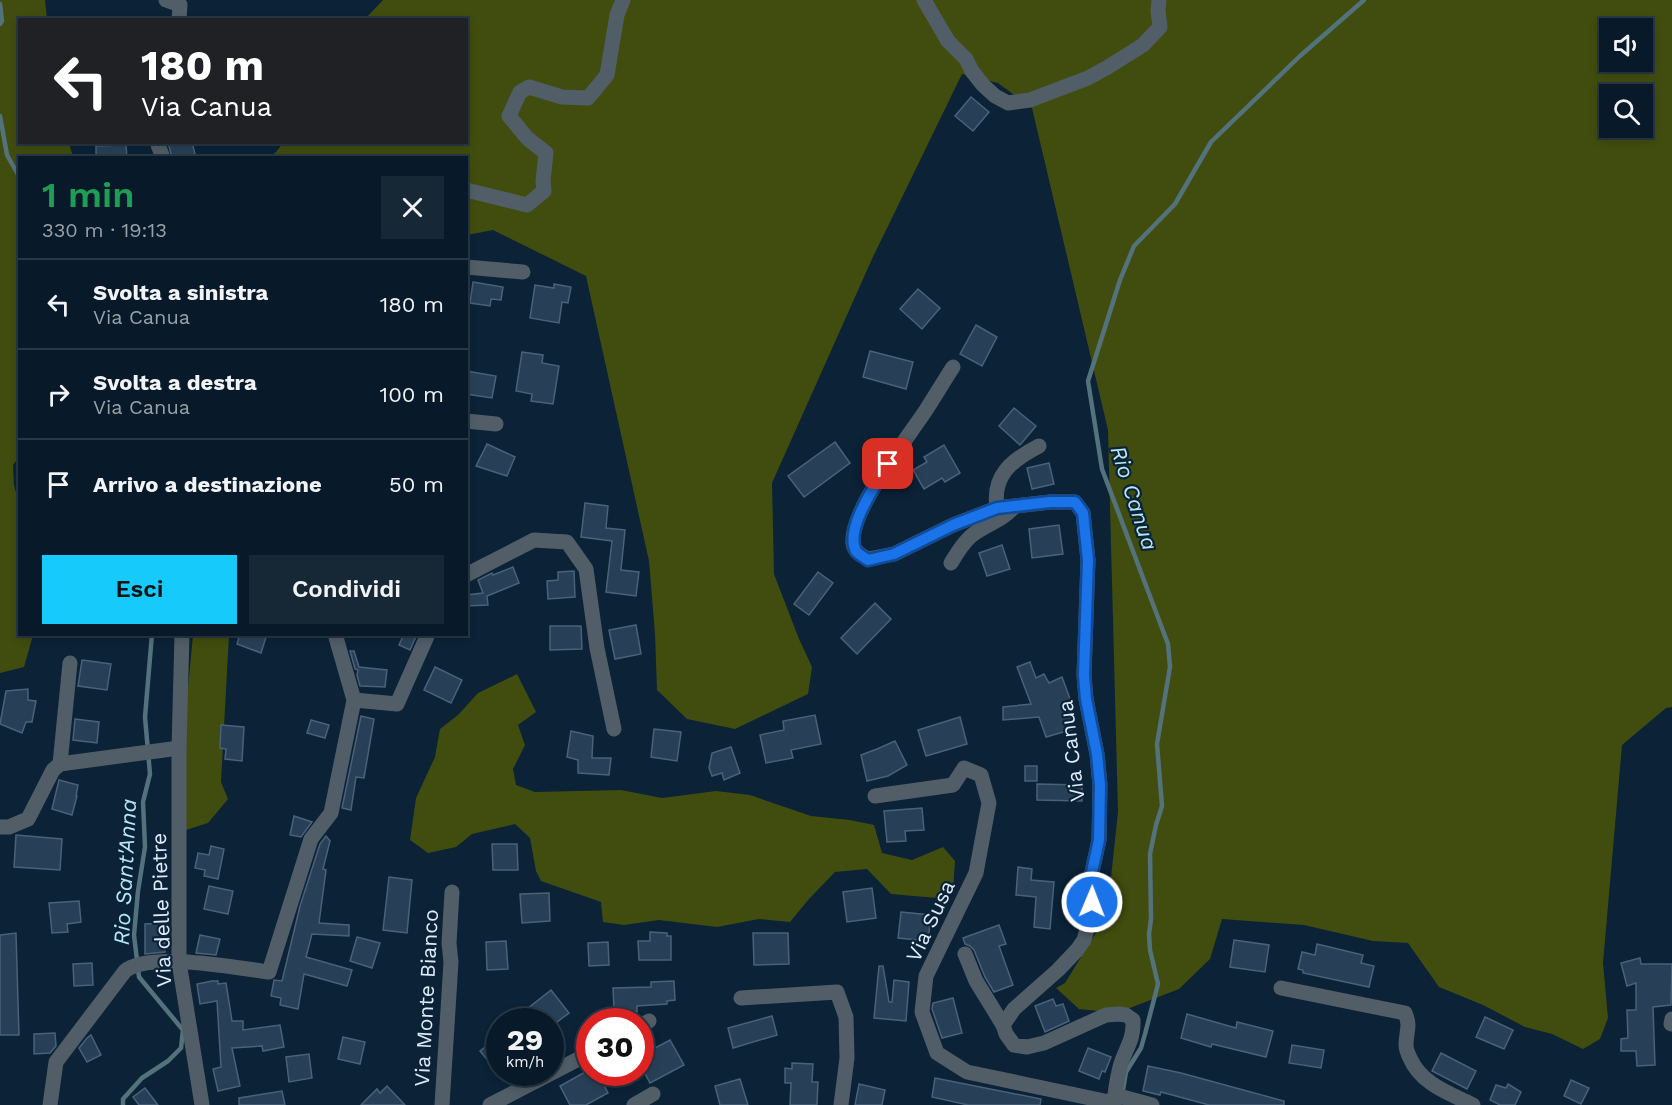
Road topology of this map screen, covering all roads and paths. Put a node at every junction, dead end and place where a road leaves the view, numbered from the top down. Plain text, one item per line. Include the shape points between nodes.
1 (166, 0) edge
2 (623, 0) edge
3 (924, 0) edge
4 (1159, 0) edge
5 (179, 18) edge
6 (468, 190) edge
7 (468, 267) edge
8 (523, 272) dead end
9 (953, 367) dead end
10 (468, 421) edge
11 (496, 424) dead end
12 (1039, 446) dead end
13 (1015, 506) junction
14 (997, 508) junction
15 (951, 563) dead end
16 (468, 574) edge
17 (182, 636) edge
18 (336, 636) edge
19 (427, 636) edge
20 (70, 663) dead end
21 (354, 700) junction
22 (614, 729) dead end
23 (175, 748) junction
24 (60, 764) junction
25 (875, 796) dead end
26 (0, 827) edge
27 (452, 892) dead end
28 (965, 954) dead end
29 (179, 962) junction
30 (1281, 988) dead end
31 (741, 998) dead end
32 (1003, 1025) junction
33 (576, 1060) edge
34 (653, 1094) dead end
35 (1114, 1101) edge
36 (50, 1105) edge
37 (202, 1105) edge
38 (442, 1105) edge
39 (490, 1105) edge
40 (634, 1105) edge
41 (841, 1105) edge
42 (1152, 1105) edge
43 (1473, 1105) edge

1 - 5 street via 180,5
2 - 6 street via 607,75 588,98 562,97 529,87 520,92 509,116 546,153 544,190 527,205
3 - 4 street via 948,41 983,85 1008,103 1030,100 1088,78 1143,45 1160,27
7 - 8 street
9 - 14 street, Via Canua via 857,517 853,543 857,553 868,560 894,554
10 - 11 street
12 - 14 street via 1001,475 995,498
13 - 14 street, Via Canua
13 - 15 street via 1006,516 973,535
13 - 32 street, Via Canua via 1075,502 1083,513 1088,560 1084,675 1100,785 1099,840 1084,940 1058,970 1014,1009
16 - 22 street via 534,540 567,542 586,569
17 - 23 street, Via delle Pietre
18 - 21 street
19 - 21 street via 397,704
20 - 24 street
21 - 29 street via 331,813 311,839 269,972
23 - 24 street
23 - 29 street, Via delle Pietre
24 - 26 street via 53,770 28,819
25 - 35 street, Via Susa via 952,785 964,768 981,775 989,803 976,873 926,976 922,1012 937,1053 967,1072
27 - 38 street, Via Monte Bianco
28 - 32 street via 976,981
29 - 36 street via 131,966 125,972 56,1062
29 - 37 street, Via delle Pietre
30 - 43 street via 1405,1013 1409,1021 1406,1047 1420,1074 1431,1084
31 - 41 street via 837,992 846,1017 847,1058
32 - 35 street via 1014,1045 1027,1047 1106,1015 1118,1014 1133,1020 1134,1032 1121,1064
33 - 39 street
34 - 40 street
35 - 42 street

